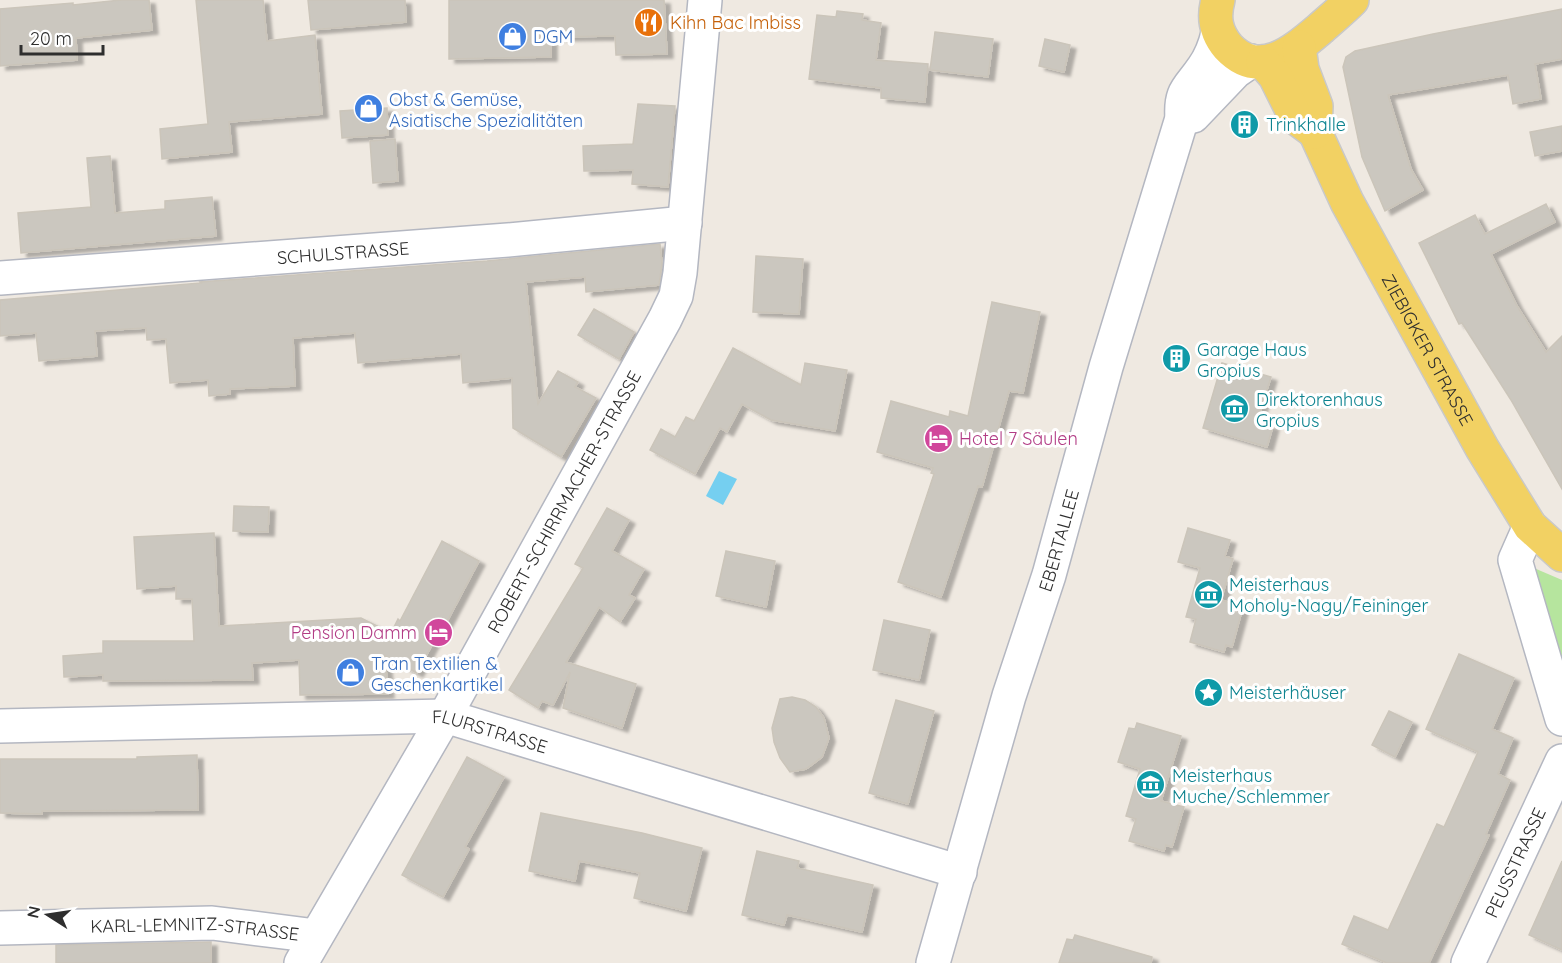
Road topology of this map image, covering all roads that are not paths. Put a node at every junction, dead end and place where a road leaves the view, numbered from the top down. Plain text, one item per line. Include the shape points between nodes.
1 (705, 0) edge
2 (1352, 0) edge
3 (1214, 11) edge
4 (1299, 47) junction
5 (1257, 61) junction
6 (1182, 118) junction
7 (1315, 132) junction
8 (685, 223) junction
9 (0, 278) edge
10 (1530, 525) junction
11 (1562, 555) edge
12 (445, 716) junction
13 (1562, 719) edge
14 (0, 726) edge
15 (1562, 761) edge
16 (960, 872) junction
17 (0, 928) edge
18 (308, 950) edge
19 (933, 963) edge
20 (1468, 963) edge

1 - 8 street, ROBERT-SCHIRRMACHER-STRASSE
2 - 4 main road
3 - 5 main road, ZIEBIGKER STRASSE via 1233,52
3 - 6 street, EBERTALLEE via 1214,48 1186,90 1181,102
4 - 5 main road via 1276,60
4 - 7 main road, ZIEBIGKER STRASSE via 1302,69 1317,106
5 - 6 street via 1234,72 1193,116
5 - 7 main road, ZIEBIGKER STRASSE via 1279,83 1296,118
6 - 16 street, EBERTALLEE
7 - 10 main road, ZIEBIGKER STRASSE via 1388,279 1482,448
8 - 9 street, SCHULSTRASSE
8 - 12 street, ROBERT-SCHIRRMACHER-STRASSE via 680,273 665,319
10 - 11 main road, ZIEBIGKER STRASSE
10 - 13 street via 1515,560
12 - 14 street, FLURSTRASSE
12 - 16 street, FLURSTRASSE
12 - 18 street, ROBERT-SCHIRRMACHER-STRASSE
15 - 20 street, PEUSSTRASSE
16 - 19 street, EBERTALLEE
17 - 18 street, KARL-LEMNITZ-STRASSE via 212,923

